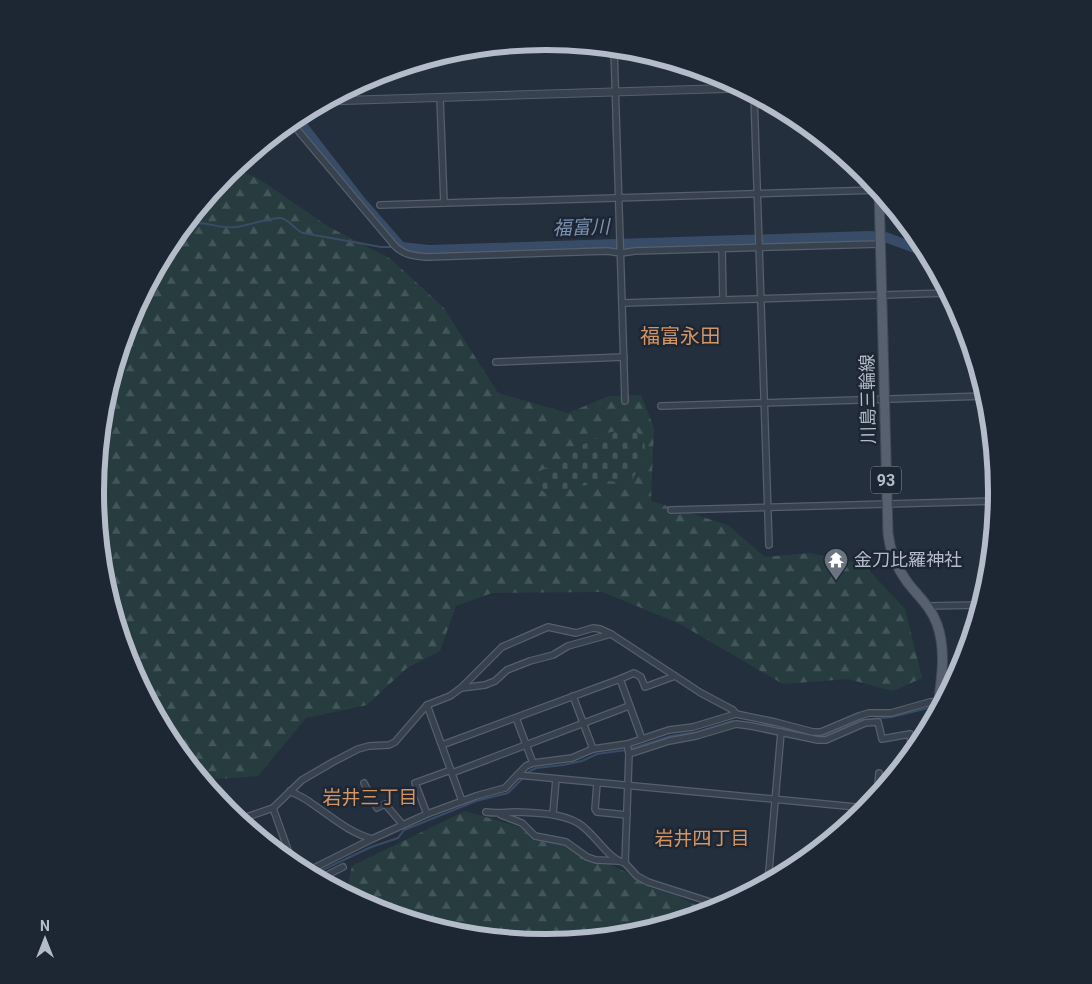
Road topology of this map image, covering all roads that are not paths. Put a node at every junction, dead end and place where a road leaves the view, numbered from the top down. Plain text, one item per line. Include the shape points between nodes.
1 (614, 55) edge
2 (725, 89) edge
3 (615, 92) junction
4 (440, 98) junction
5 (344, 100) edge
6 (754, 103) edge
7 (295, 128) edge
8 (869, 190) edge
9 (758, 194) junction
10 (619, 198) junction
11 (879, 202) edge
12 (444, 203) junction
13 (380, 205) dead end
14 (880, 239) junction
15 (759, 246) junction
16 (722, 248) junction
17 (621, 252) junction
18 (940, 293) edge
19 (882, 295) junction
20 (760, 299) junction
21 (723, 300) junction
22 (622, 303) junction
23 (624, 357) junction
24 (496, 362) dead end
25 (978, 396) edge
26 (884, 400) junction
27 (625, 402) dead end
28 (764, 402) junction
29 (661, 406) dead end
30 (988, 500) edge
31 (887, 504) junction
32 (768, 508) junction
33 (671, 510) dead end
34 (769, 545) dead end
35 (973, 605) edge
36 (928, 606) junction
37 (611, 634) junction
38 (675, 676) junction
39 (620, 678) junction
40 (461, 688) junction
41 (940, 691) edge
42 (573, 696) junction
43 (934, 704) edge
44 (427, 705) junction
45 (630, 706) junction
46 (736, 714) junction
47 (516, 718) junction
48 (583, 723) junction
49 (781, 732) junction
50 (642, 739) junction
51 (911, 742) edge
52 (442, 745) junction
53 (526, 745) junction
54 (593, 749) junction
55 (628, 749) junction
56 (533, 763) junction
57 (451, 771) junction
58 (879, 773) dead end
59 (523, 776) junction
60 (556, 779) junction
61 (364, 782) dead end
62 (597, 783) junction
63 (878, 783) edge
64 (628, 786) junction
65 (290, 791) junction
66 (775, 799) junction
67 (462, 801) junction
68 (857, 807) edge
69 (273, 808) junction
70 (486, 812) dead end
71 (427, 814) junction
72 (553, 814) junction
73 (499, 815) junction
74 (627, 815) junction
75 (247, 817) edge
76 (403, 825) junction
77 (372, 839) junction
78 (289, 852) edge
79 (618, 861) junction
80 (625, 863) junction
81 (343, 867) dead end
82 (314, 868) edge
83 (769, 874) edge
84 (326, 876) edge
85 (710, 902) edge

1 - 3 street
2 - 3 street
3 - 4 street
3 - 10 street
4 - 5 street
4 - 12 street
6 - 9 street
7 - 17 street via 396,247 411,255 427,258
8 - 9 street
9 - 10 street
9 - 15 street
10 - 12 street
10 - 17 street
11 - 14 main road, 川島三輪線 / 93
12 - 13 street
14 - 15 street
14 - 19 main road, 川島三輪線 / 93
15 - 16 street
15 - 20 street
16 - 17 street
16 - 21 street
17 - 22 street
18 - 19 street
19 - 20 street
19 - 26 main road, 川島三輪線 / 93
20 - 21 street
20 - 28 street
21 - 22 street
22 - 23 street
23 - 24 street
23 - 27 street
25 - 26 street
26 - 28 street
26 - 31 main road, 川島三輪線 / 93
28 - 29 street
28 - 32 street
30 - 31 street
31 - 32 street
31 - 36 main road, 川島三輪線 / 93 via 894,562
32 - 33 street
32 - 34 street
35 - 36 street
36 - 41 main road, 川島三輪線 / 93 via 936,622 942,650
37 - 38 street
37 - 40 street via 568,646 553,655 507,670 485,685
37 - 40 street via 600,628 576,633 548,627 502,646
38 - 39 street via 645,687 641,677 634,673
38 - 46 street
39 - 42 street
39 - 45 street
40 - 44 street
42 - 47 street
42 - 48 street
43 - 46 street via 891,713 869,713 821,732
44 - 52 street
44 - 65 street via 395,742 358,749 316,771
45 - 48 street
45 - 50 street
46 - 50 street
47 - 52 street
47 - 53 street
48 - 53 street
48 - 54 street
49 - 51 street via 810,740 826,740 855,727 878,722 882,739 910,734
49 - 55 street via 730,725 696,736
49 - 66 street
50 - 55 street
52 - 57 street
53 - 56 street
53 - 57 street
54 - 55 street
54 - 56 street via 572,758
55 - 64 street
56 - 59 street via 526,766
57 - 67 street
57 - 71 street via 415,784
58 - 63 street
59 - 60 street
59 - 67 street via 506,788
60 - 62 street
60 - 72 street
61 - 76 street via 377,808 385,804
62 - 64 street
62 - 74 street via 597,812
64 - 66 street
64 - 74 street
65 - 69 street
65 - 77 street via 345,828
66 - 68 street
66 - 83 street
67 - 71 street
69 - 75 street
69 - 78 street
70 - 73 street
71 - 76 street
72 - 73 street via 515,812
72 - 79 street via 578,823
73 - 79 street via 522,823 535,836 566,842 587,857
74 - 80 street
76 - 77 street
77 - 82 street
79 - 80 street
80 - 85 street via 648,882
81 - 84 street

